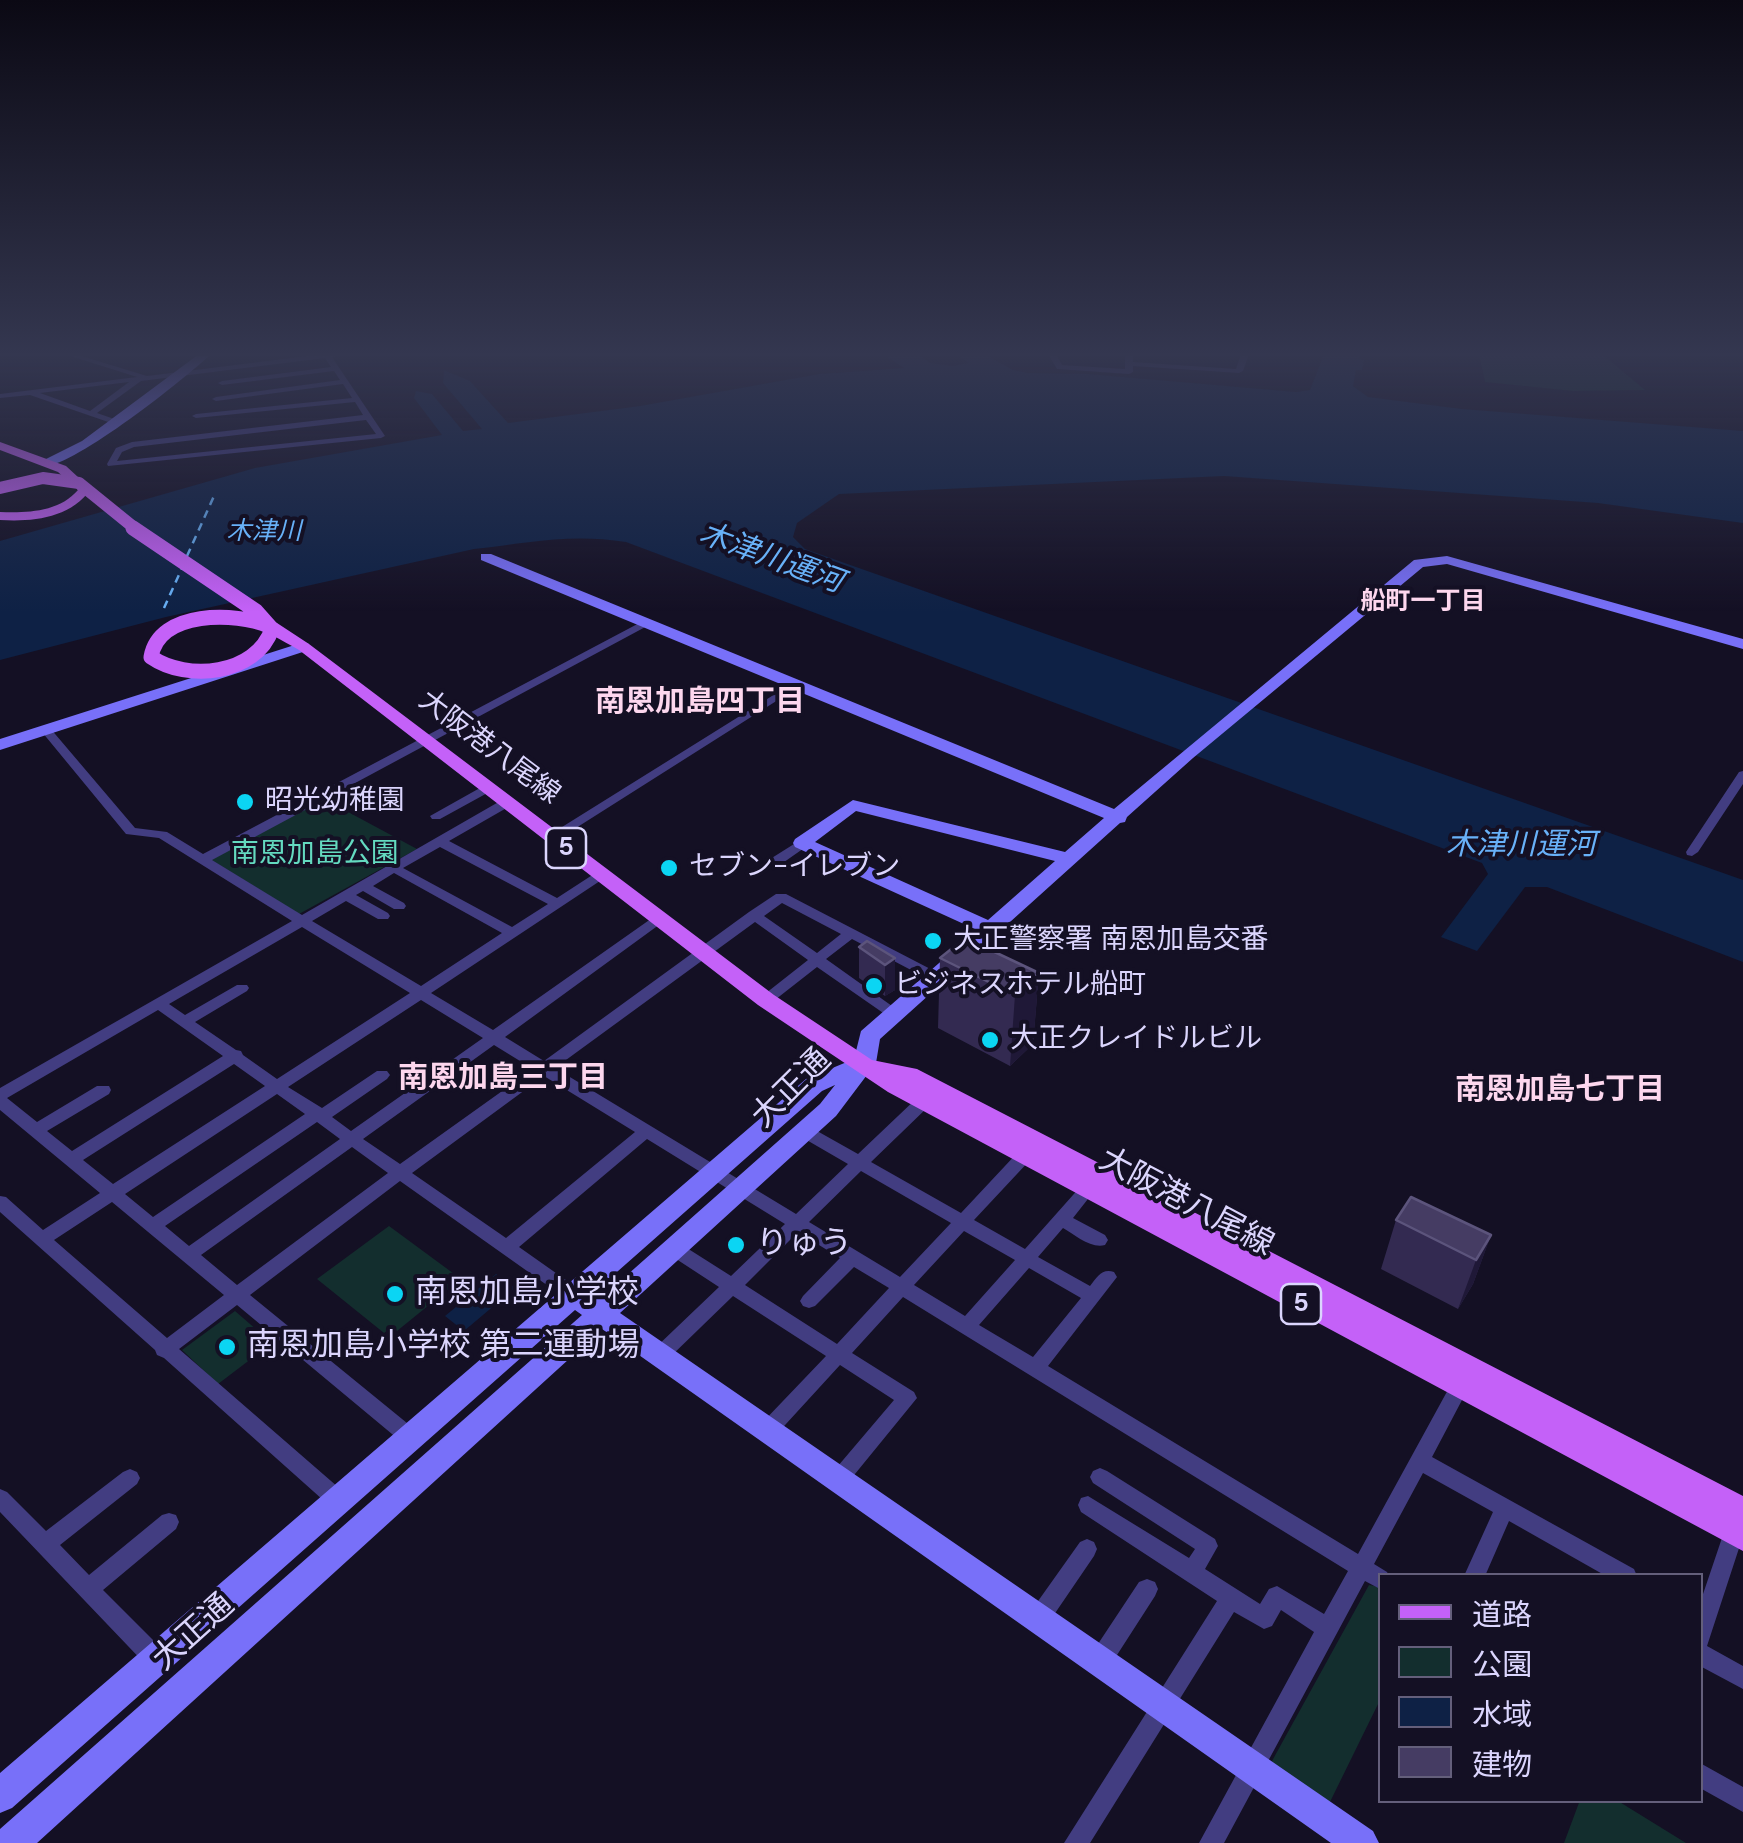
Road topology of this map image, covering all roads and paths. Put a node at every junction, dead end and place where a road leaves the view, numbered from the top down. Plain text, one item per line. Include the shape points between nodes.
1 (91, 440) edge
2 (169, 440) edge
3 (342, 440) edge
4 (3, 449) edge
5 (48, 463) junction
6 (3, 487) edge
7 (83, 488) junction
8 (0, 516) edge
9 (486, 557) dead end
10 (645, 623) junction
11 (299, 644) junction
12 (1743, 644) edge
13 (796, 684) junction
14 (46, 730) junction
15 (425, 740) junction
16 (0, 745) edge
17 (1743, 776) edge
18 (487, 788) junction
19 (506, 803) junction
20 (436, 816) dead end
21 (1119, 818) junction
22 (552, 837) junction
23 (439, 842) junction
24 (802, 843) junction
25 (1692, 852) dead end
26 (1072, 858) junction
27 (202, 860) junction
28 (772, 864) dead end
29 (394, 868) junction
30 (602, 875) junction
31 (362, 886) junction
32 (346, 895) junction
33 (558, 904) junction
34 (399, 906) dead end
35 (754, 915) junction
36 (383, 916) dead end
37 (660, 920) junction
38 (300, 922) junction
39 (992, 929) junction
40 (512, 933) junction
41 (851, 933) junction
42 (702, 952) junction
43 (816, 960) junction
44 (936, 978) junction
45 (242, 988) dead end
46 (420, 993) junction
47 (766, 1000) junction
48 (158, 1002) junction
49 (894, 1014) junction
50 (186, 1021) junction
51 (493, 1038) junction
52 (236, 1055) junction
53 (865, 1063) junction
54 (542, 1068) junction
55 (382, 1075) dead end
56 (279, 1084) junction
57 (103, 1090) dead end
58 (0, 1098) edge
59 (924, 1102) junction
60 (321, 1114) junction
61 (36, 1130) junction
62 (647, 1131) junction
63 (804, 1131) junction
64 (354, 1137) junction
65 (1025, 1155) junction
66 (71, 1160) junction
67 (860, 1165) junction
68 (402, 1171) junction
69 (715, 1171) junction
70 (740, 1186) junction
71 (1087, 1190) junction
72 (111, 1193) junction
73 (0, 1202) edge
74 (1060, 1220) junction
75 (799, 1222) junction
76 (963, 1223) junction
77 (151, 1227) junction
78 (42, 1240) junction
79 (1099, 1240) dead end
80 (507, 1247) junction
81 (673, 1248) junction
82 (187, 1256) junction
83 (854, 1256) junction
84 (1026, 1259) junction
85 (1108, 1277) dead end
86 (733, 1285) junction
87 (904, 1287) junction
88 (574, 1295) junction
89 (1092, 1296) junction
90 (236, 1297) junction
91 (809, 1301) dead end
92 (601, 1314) junction
93 (968, 1325) junction
94 (164, 1350) junction
95 (660, 1354) junction
96 (840, 1354) junction
97 (1036, 1367) junction
98 (1464, 1378) junction
99 (768, 1430) junction
100 (410, 1438) junction
101 (1420, 1460) junction
102 (1100, 1477) dead end
103 (130, 1478) dead end
104 (840, 1479) junction
105 (0, 1498) edge
106 (339, 1501) junction
107 (1088, 1505) dead end
108 (1505, 1508) junction
109 (170, 1522) dead end
110 (1740, 1523) edge
111 (44, 1545) junction
112 (1087, 1549) dead end
113 (1360, 1566) junction
114 (1192, 1572) junction
115 (1475, 1573) edge
116 (1622, 1573) edge
117 (1378, 1578) edge
118 (1146, 1589) dead end
119 (87, 1590) junction
120 (1231, 1598) junction
121 (1039, 1618) junction
122 (1703, 1625) edge
123 (1328, 1628) junction
124 (1703, 1656) edge
125 (157, 1660) junction
126 (1100, 1661) junction
127 (1743, 1678) edge
128 (1162, 1704) junction
129 (1252, 1768) junction
130 (1703, 1776) edge
131 (0, 1796) edge
132 (1743, 1800) edge
133 (25, 1838) edge
134 (1352, 1841) edge
135 (1076, 1843) edge
136 (1211, 1843) edge

1 - 5 street
2 - 3 street via 119,450 111,464
4 - 5 main road
5 - 7 main road
6 - 7 main road, 大阪港八尾線 / 5, bridge via 66,479
6 - 11 main road, 大阪港八尾線 / 5, bridge via 47,478 79,482 102,506 256,612 266,620 270,626 272,629 272,635 270,640 264,649 249,659 233,665 216,669 205,670 188,671 174,670 161,665 152,656 152,648 155,642 161,636 174,629 184,625 195,621 219,617 247,618 262,622 266,624 269,626 272,630 267,644 220,668 189,671 165,666 152,656 166,634 219,618 258,621 272,626
7 - 8 main road via 75,502 53,511
9 - 10 street
10 - 13 street
10 - 15 street
11 - 14 street
11 - 15 main road, 大阪港八尾線 / 5
12 - 21 street via 1431,559 1419,562 1186,754
13 - 21 street
13 - 22 street
14 - 16 street
14 - 27 street via 131,832 162,835
15 - 18 main road, 大阪港八尾線 / 5
15 - 27 street
17 - 25 street
18 - 19 main road, 大阪港八尾線 / 5
18 - 20 street
19 - 22 main road, 大阪港八尾線 / 5
19 - 23 street
21 - 26 street
22 - 30 main road, 大阪港八尾線 / 5
23 - 29 street
23 - 33 street
24 - 26 street via 853,805
24 - 28 street
24 - 39 street
26 - 39 street
27 - 38 street
29 - 31 street
29 - 40 street
30 - 33 street
30 - 37 main road, 大阪港八尾線 / 5
31 - 32 street
31 - 34 street
32 - 36 street
32 - 38 street
33 - 40 street
35 - 41 street via 780,897
35 - 42 street
35 - 43 street
37 - 42 main road, 大阪港八尾線 / 5
37 - 51 street
38 - 46 street
38 - 48 street
39 - 44 street
40 - 46 street
41 - 43 street
41 - 44 street
42 - 47 main road, 大阪港八尾線 / 5
42 - 54 street
43 - 47 street
43 - 49 street
44 - 49 street
45 - 50 street
46 - 51 street
46 - 56 street
47 - 53 main road, 大阪港八尾線 / 5
48 - 50 street
48 - 58 street
49 - 53 street via 866,1039
50 - 52 street
51 - 54 street
51 - 64 street
52 - 56 street
52 - 66 street
53 - 59 main road, 大阪港八尾線 / 5
53 - 63 street, 大正通
53 - 69 street, 大正通 via 814,1085
53 - 98 main road, 大阪港八尾線 / 5 via 909,1075
54 - 62 street
54 - 68 street
55 - 60 street
56 - 60 street
56 - 72 street
57 - 61 street
58 - 61 street
59 - 65 main road, 大阪港八尾線 / 5
59 - 67 street
60 - 64 street
60 - 77 street
61 - 66 street
62 - 69 street
62 - 80 street
63 - 67 street
63 - 70 street, 大正通
64 - 68 street
64 - 82 street
65 - 71 main road, 大阪港八尾線 / 5
65 - 76 street
66 - 72 street
67 - 75 street
67 - 76 street
68 - 80 street
68 - 90 street
69 - 70 street
69 - 88 street, 大正通
70 - 75 street
70 - 81 street, 大正通
71 - 74 street
71 - 98 main road, 大阪港八尾線 / 5
72 - 77 street
72 - 78 street
73 - 78 street
74 - 79 street
74 - 84 street
75 - 83 street
75 - 86 street
76 - 84 street
76 - 87 street
77 - 82 street
78 - 94 street
80 - 88 street
81 - 86 street
81 - 92 street, 大正通
82 - 90 street
83 - 87 street
83 - 91 street
84 - 89 street
84 - 93 street
85 - 89 street
86 - 95 street
86 - 96 street
87 - 93 street
87 - 96 street
88 - 92 street
88 - 100 street, 大正通
89 - 97 street
90 - 94 street
90 - 100 street
92 - 95 street
92 - 133 street, 大正通
93 - 97 street
94 - 106 street
95 - 99 street
96 - 99 street
96 - 104 street via 907,1398
97 - 113 street
98 - 101 street
98 - 110 main road, 大阪港八尾線 / 5
99 - 104 street
100 - 106 street, 大正通
101 - 108 street
101 - 113 street
102 - 114 street via 1208,1546
103 - 111 street
104 - 121 street
105 - 111 street
106 - 125 street, 大正通
107 - 114 street
108 - 115 street
108 - 116 street
109 - 119 street
110 - 122 street
111 - 119 street
112 - 121 street
113 - 117 street
113 - 123 street
114 - 120 street
118 - 126 street
119 - 125 street
120 - 123 street via 1264,1620 1277,1596
120 - 128 street
121 - 126 street
123 - 129 street
124 - 127 street
125 - 131 street, 大正通
126 - 128 street
128 - 129 street
128 - 135 street
129 - 134 street
129 - 136 street
130 - 132 street

